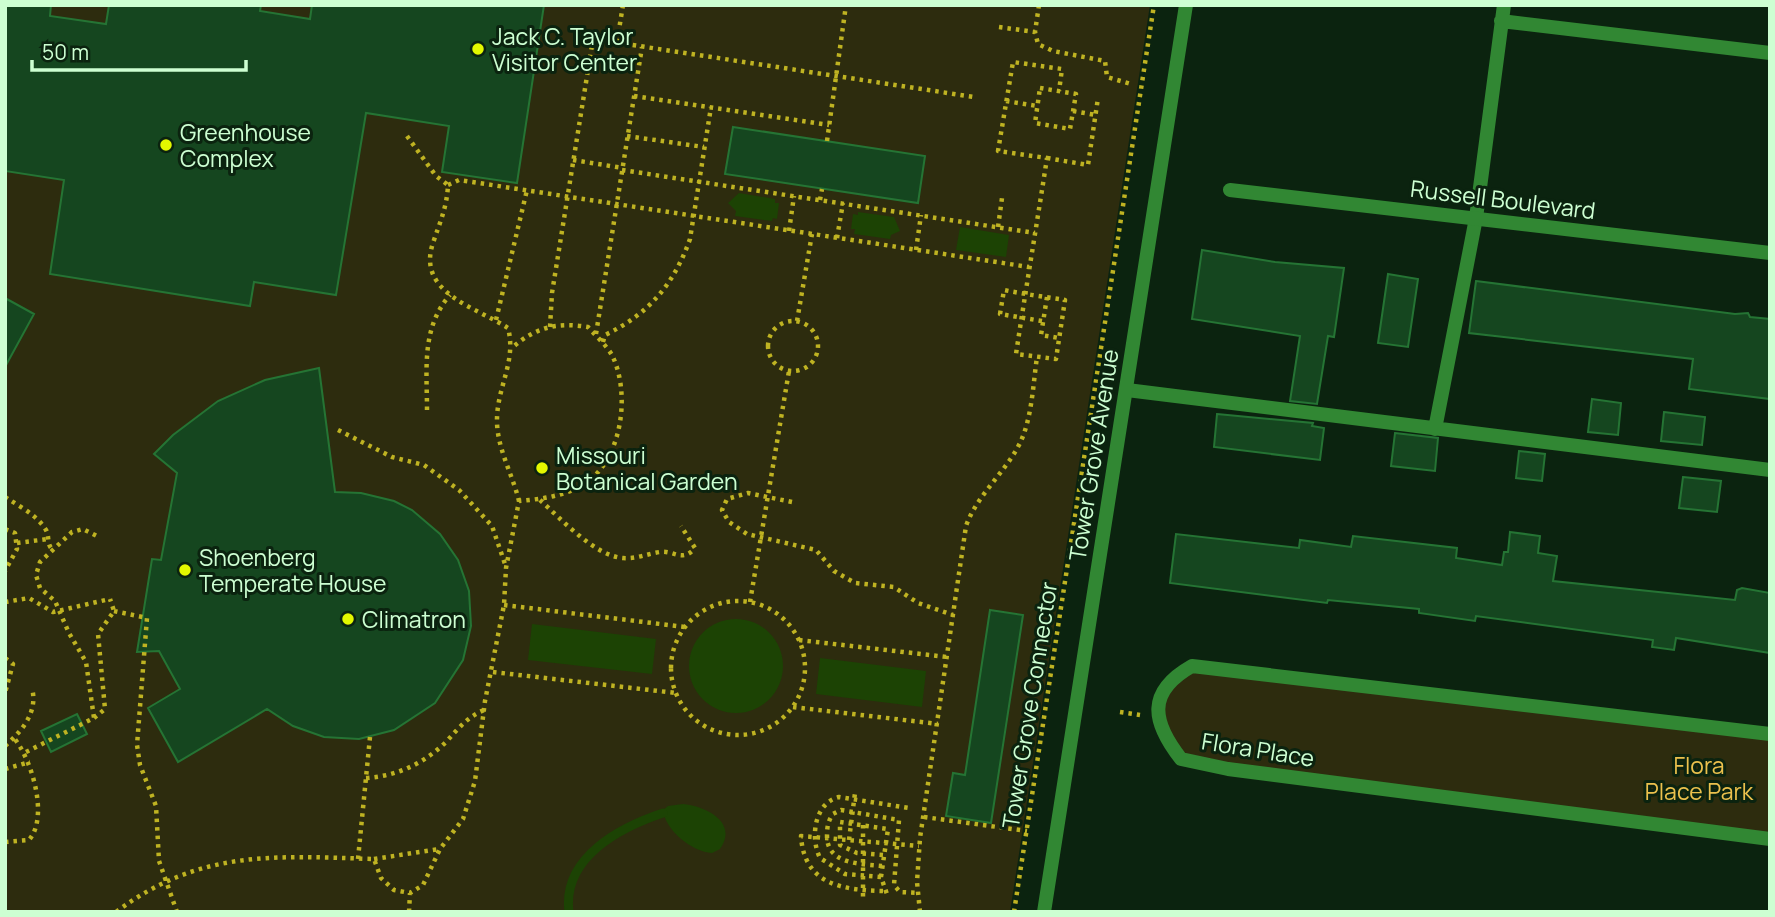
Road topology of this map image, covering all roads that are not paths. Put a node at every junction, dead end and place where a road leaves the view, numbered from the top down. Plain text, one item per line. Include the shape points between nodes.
1 (1186, 5) edge
2 (1504, 5) edge
3 (1502, 21) junction
4 (1770, 53) edge
5 (1230, 190) dead end
6 (1476, 218) junction
7 (1770, 253) edge
8 (1127, 390) junction
9 (1436, 429) junction
10 (1770, 470) edge
11 (1770, 734) edge
12 (1770, 839) edge
13 (1044, 912) edge

1 - 8 street, Tower Grove Avenue
2 - 3 street
3 - 4 street
3 - 6 street
5 - 6 street, Russell Boulevard
6 - 7 street, Russell Boulevard
6 - 9 street
8 - 9 street
8 - 13 street, Tower Grove Avenue
9 - 10 street
11 - 12 street, Flora Place via 1192,666 1171,678 1160,698 1158,717 1181,760

